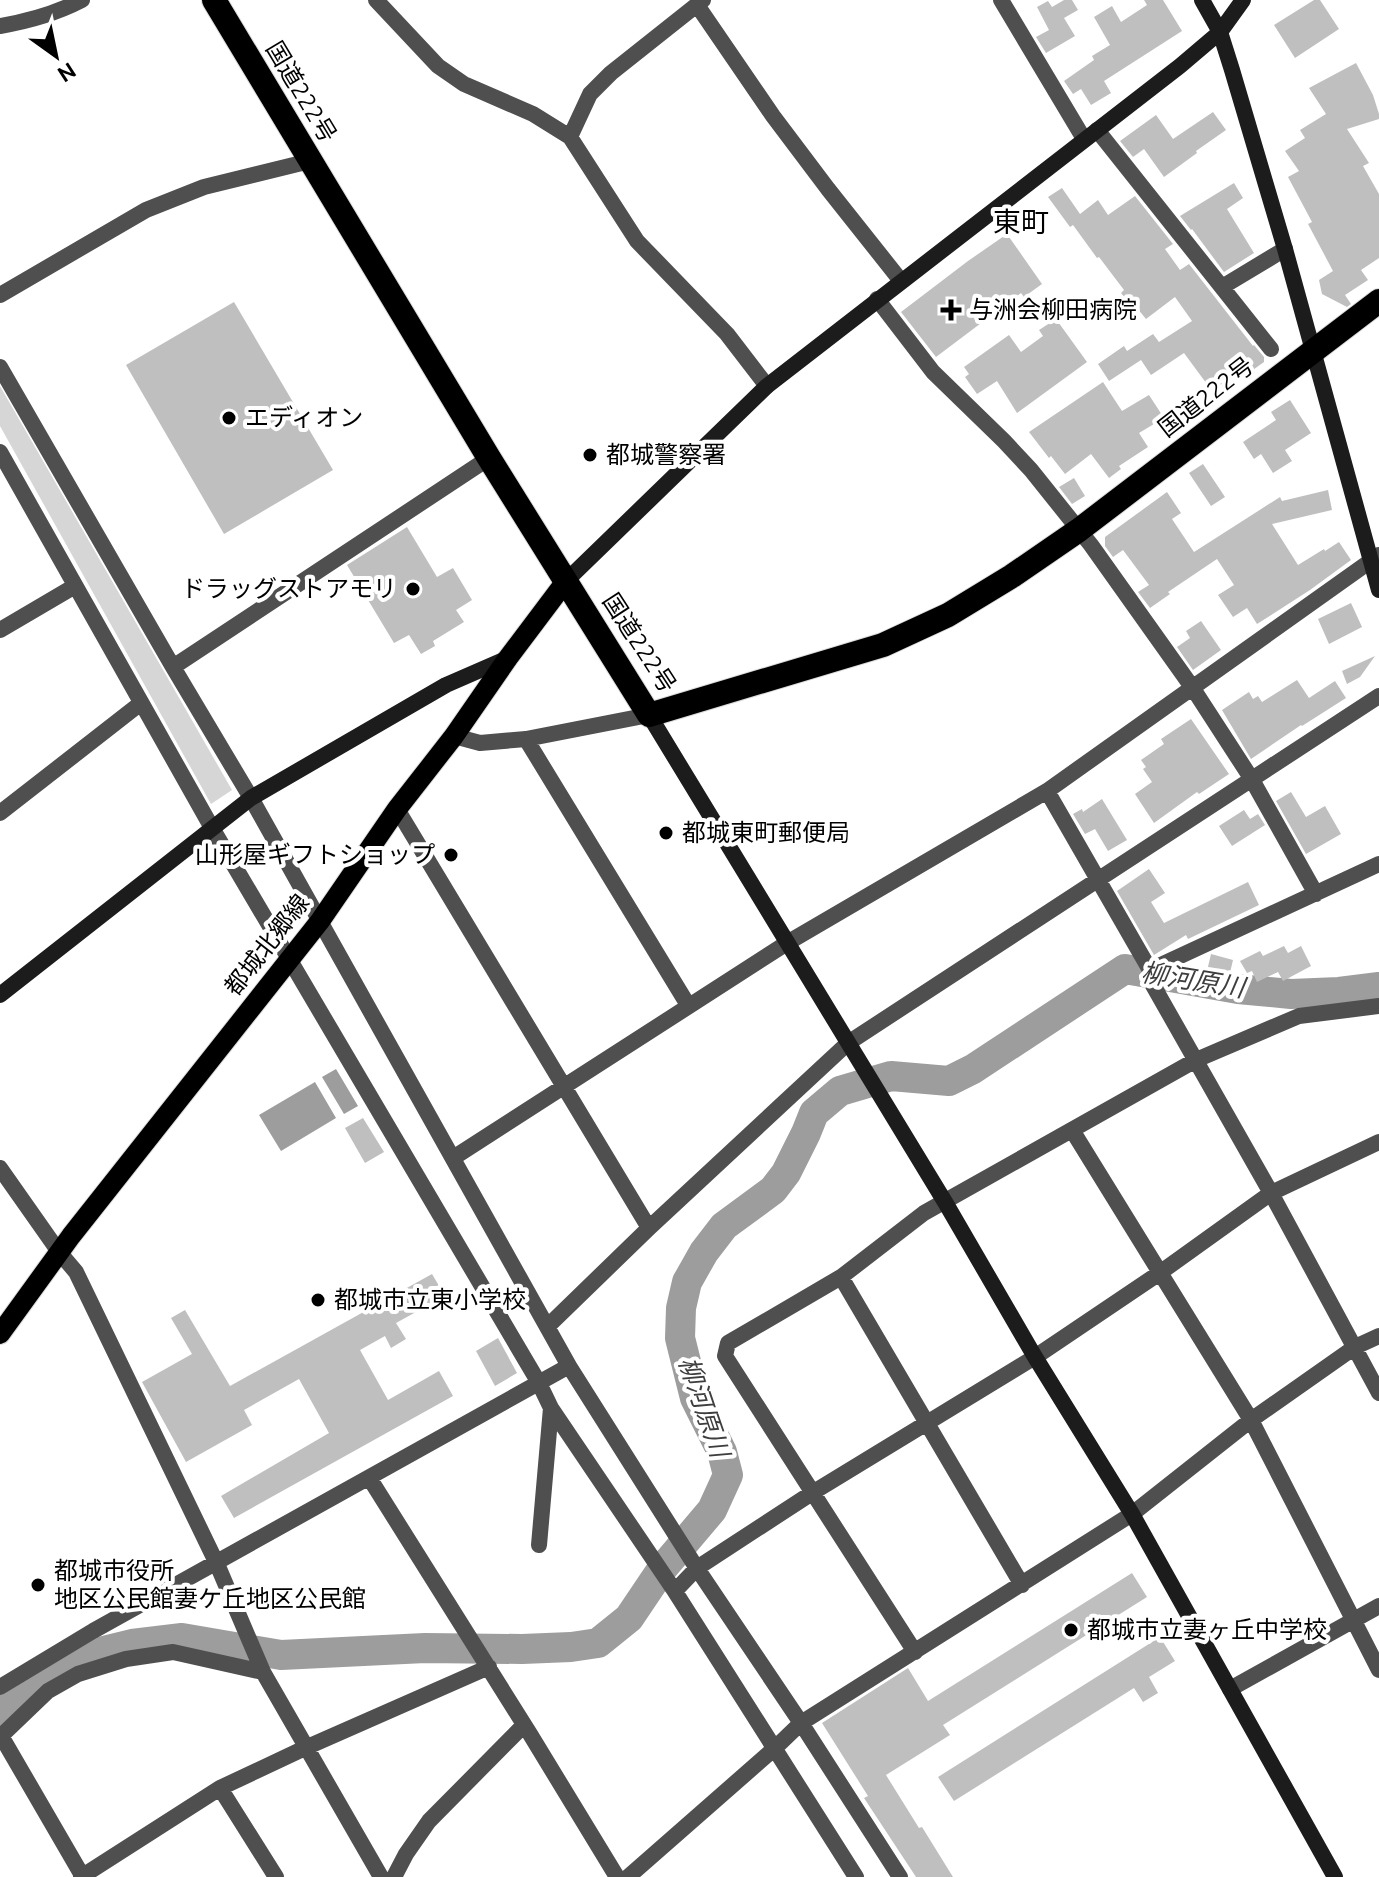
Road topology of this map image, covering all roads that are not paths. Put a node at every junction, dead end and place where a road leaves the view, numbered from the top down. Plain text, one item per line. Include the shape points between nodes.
1 (82, 0) edge
2 (214, 0) edge
3 (1001, 0) edge
4 (1202, 0) edge
5 (1243, 0) edge
6 (700, 2) edge
7 (384, 3) edge
8 (0, 26) edge
9 (1220, 32) junction
10 (1090, 134) junction
11 (570, 137) junction
12 (310, 161) junction
13 (1285, 249) junction
14 (901, 281) junction
15 (1222, 287) junction
16 (0, 295) edge
17 (877, 299) junction
18 (1379, 301) edge
19 (1271, 349) dead end
20 (1313, 350) junction
21 (0, 367) edge
22 (767, 386) junction
23 (1, 455) edge
24 (489, 458) junction
25 (1079, 530) junction
26 (1375, 557) edge
27 (566, 581) junction
28 (75, 586) junction
29 (1379, 590) edge
30 (0, 630) edge
31 (508, 658) junction
32 (173, 667) junction
33 (1192, 687) junction
34 (1379, 696) edge
35 (141, 703) junction
36 (649, 715) junction
37 (454, 736) junction
38 (526, 739) junction
39 (1251, 778) junction
40 (1047, 791) junction
41 (251, 798) junction
42 (397, 809) junction
43 (0, 813) edge
44 (212, 828) junction
45 (1379, 864) edge
46 (1097, 881) junction
47 (1316, 894) junction
48 (320, 921) junction
49 (787, 943) junction
50 (290, 959) junction
51 (1150, 975) junction
52 (0, 995) edge
53 (688, 1005) junction
54 (1379, 1006) edge
55 (848, 1043) junction
56 (1196, 1060) junction
57 (566, 1086) junction
58 (1072, 1130) junction
59 (1379, 1142) edge
60 (453, 1158) junction
61 (0, 1168) edge
62 (1271, 1193) junction
63 (945, 1202) junction
64 (649, 1228) junction
65 (59, 1252) junction
66 (1161, 1272) junction
67 (841, 1277) junction
68 (547, 1327) junction
69 (0, 1334) edge
70 (1379, 1336) edge
71 (1355, 1347) junction
72 (1035, 1357) junction
73 (569, 1366) junction
74 (539, 1383) junction
75 (1379, 1393) edge
76 (551, 1408) junction
77 (1251, 1420) junction
78 (928, 1423) junction
79 (370, 1479) junction
80 (812, 1493) junction
81 (1132, 1514) junction
82 (539, 1545) dead end
83 (217, 1564) junction
84 (696, 1567) junction
85 (1022, 1585) junction
86 (675, 1591) junction
87 (1379, 1606) edge
88 (1353, 1621) junction
89 (915, 1652) junction
90 (489, 1667) junction
91 (262, 1670) junction
92 (1379, 1670) edge
93 (0, 1687) edge
94 (1230, 1689) junction
95 (801, 1723) junction
96 (524, 1725) junction
97 (0, 1736) edge
98 (305, 1748) junction
99 (775, 1748) junction
100 (220, 1788) junction
101 (82, 1877) edge
102 (276, 1877) edge
103 (381, 1877) edge
104 (394, 1877) edge
105 (617, 1877) edge
106 (628, 1877) edge
107 (856, 1877) edge
108 (900, 1877) edge
109 (1335, 1877) edge

1 - 8 street via 35,20
2 - 12 highway, 国道222号
3 - 10 street
4 - 9 street
5 - 9 street
6 - 11 street via 590,94
6 - 14 street via 773,116
7 - 11 street via 438,66
9 - 10 street
9 - 13 street
10 - 14 street
10 - 15 street
11 - 22 street via 637,241 727,334
12 - 16 street via 204,187 146,210
12 - 24 highway, 国道222号
13 - 15 street
13 - 20 street
14 - 17 street
15 - 19 street
17 - 22 street
17 - 25 street via 933,372 1022,460
18 - 20 highway, 国道222号
20 - 25 highway, 国道222号
20 - 26 street
21 - 32 street
22 - 27 street
23 - 28 street
24 - 27 highway, 国道222号
24 - 32 street
25 - 33 street
25 - 36 highway, 国道222号 via 948,615 883,645
26 - 29 street
26 - 33 street
27 - 31 main road, 都城北郷線
27 - 36 highway, 国道222号
28 - 30 street
28 - 35 street
31 - 37 main road, 都城北郷線
31 - 41 street via 446,685
32 - 41 street
33 - 39 street
33 - 40 street
34 - 39 street
35 - 43 street
35 - 44 street
36 - 38 street
36 - 49 street
37 - 38 street via 480,743
37 - 42 main road, 都城北郷線
38 - 53 street
39 - 46 street
39 - 47 street
40 - 46 street
40 - 49 street
41 - 44 street
41 - 48 street
42 - 48 main road, 都城北郷線
42 - 57 street
44 - 50 street
44 - 52 street
45 - 47 street
46 - 51 street
46 - 55 street
47 - 51 street
48 - 50 main road, 都城北郷線
48 - 60 street
49 - 53 street
49 - 55 street
50 - 65 main road, 都城北郷線
50 - 74 street
51 - 56 street
53 - 57 street
54 - 56 street via 1299,1016
55 - 63 street
55 - 64 street
56 - 58 street
56 - 62 street
57 - 60 street
57 - 64 street
58 - 63 street
58 - 66 street
59 - 62 street
60 - 68 street
61 - 65 street
62 - 66 street
62 - 71 street
63 - 67 street
63 - 72 street
64 - 68 street
65 - 69 main road, 都城北郷線
65 - 83 street via 76,1272
66 - 72 street
66 - 77 street
67 - 78 street
67 - 80 street via 728,1343 725,1356
68 - 73 street
70 - 71 street
71 - 75 street
71 - 77 street
72 - 78 street
72 - 81 street
73 - 74 street
73 - 84 street
74 - 76 street
74 - 79 street
76 - 82 street
76 - 86 street
77 - 81 street
77 - 88 street
78 - 80 street
78 - 85 street
79 - 83 street
79 - 90 street
80 - 84 street
80 - 89 street
81 - 85 street
81 - 94 street
83 - 91 street
83 - 93 street
84 - 86 street
84 - 95 street
85 - 89 street
86 - 99 street
87 - 88 street
88 - 92 street
88 - 94 street
89 - 95 street
90 - 96 street
90 - 98 street
91 - 97 street via 173,1652 126,1659 78,1674 48,1691
91 - 98 street
94 - 109 street
95 - 99 street
95 - 108 street
96 - 104 street via 429,1821
96 - 105 street
97 - 101 street
98 - 100 street
98 - 103 street
99 - 106 street
99 - 107 street
100 - 101 street
100 - 102 street

